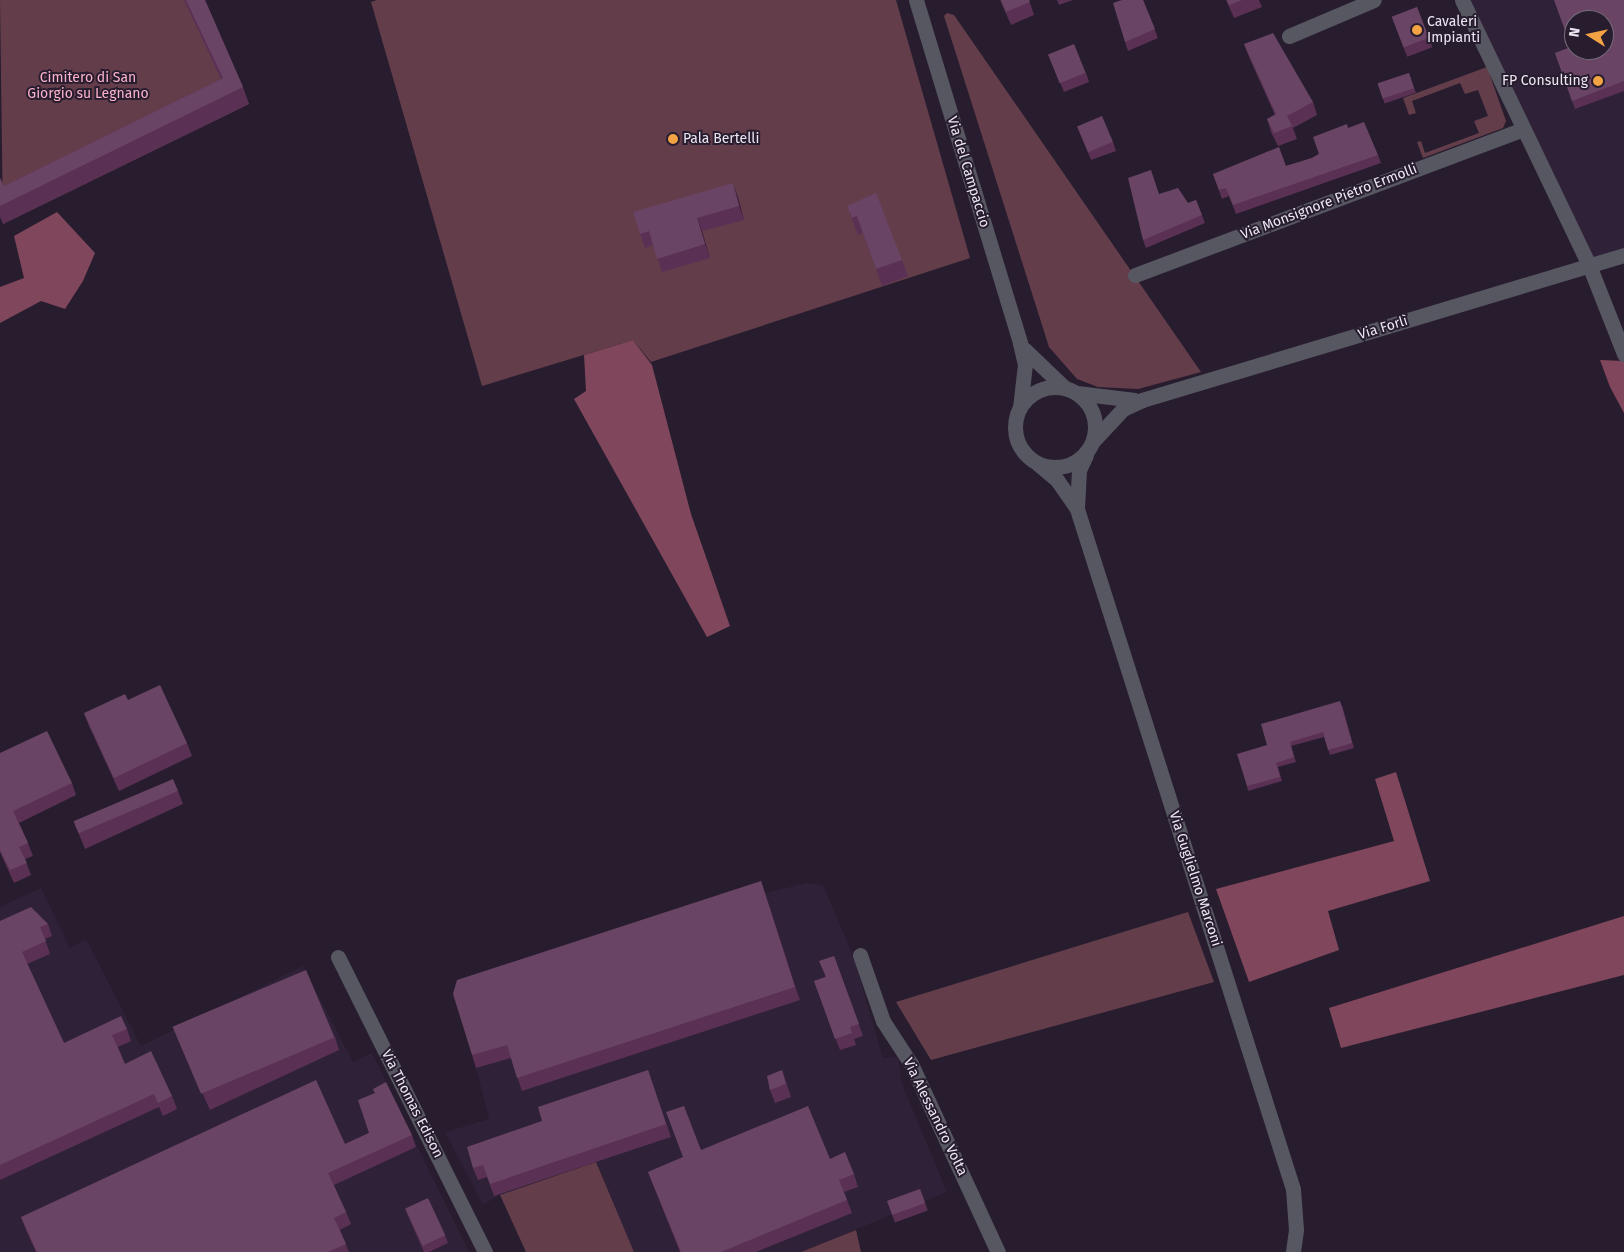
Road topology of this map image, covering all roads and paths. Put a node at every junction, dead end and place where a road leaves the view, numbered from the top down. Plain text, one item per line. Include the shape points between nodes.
1 (916, 0) edge
2 (1374, 0) edge
3 (1462, 0) edge
4 (1289, 36) dead end
5 (1524, 129) junction
6 (1624, 255) edge
7 (1589, 265) junction
8 (1135, 275) dead end
9 (1020, 343) junction
10 (1624, 354) edge
11 (1071, 391) junction
12 (1142, 400) junction
13 (1020, 408) junction
14 (1090, 447) junction
15 (1038, 464) junction
16 (1077, 509) junction
17 (860, 955) dead end
18 (338, 957) dead end
19 (485, 1252) edge
20 (998, 1252) edge
21 (1293, 1252) edge

1 - 9 street, Via del Campaccio
2 - 4 street
3 - 5 street
5 - 7 street
5 - 8 street, Via Monsignore Pietro Ermolli
6 - 7 street, Via Forlì
7 - 10 street
7 - 12 street, Via Forlì
9 - 11 street, Via del Campaccio via 1031,360
9 - 13 street, Via del Campaccio via 1025,364
11 - 12 street, Via Forlì via 1121,401
11 - 13 street via 1039,390
11 - 14 street via 1093,414
12 - 14 street, Via Forlì via 1122,409
13 - 15 street via 1016,433 1027,456
14 - 15 street via 1064,467
14 - 16 street, Via Guglielmo Marconi via 1079,470
15 - 16 street, Via Guglielmo Marconi via 1056,480
16 - 21 street, Via Guglielmo Marconi via 1293,1189 1296,1230
17 - 20 street, Via Alessandro Volta via 883,1021 911,1064
18 - 19 street, Via Thomas Edison

